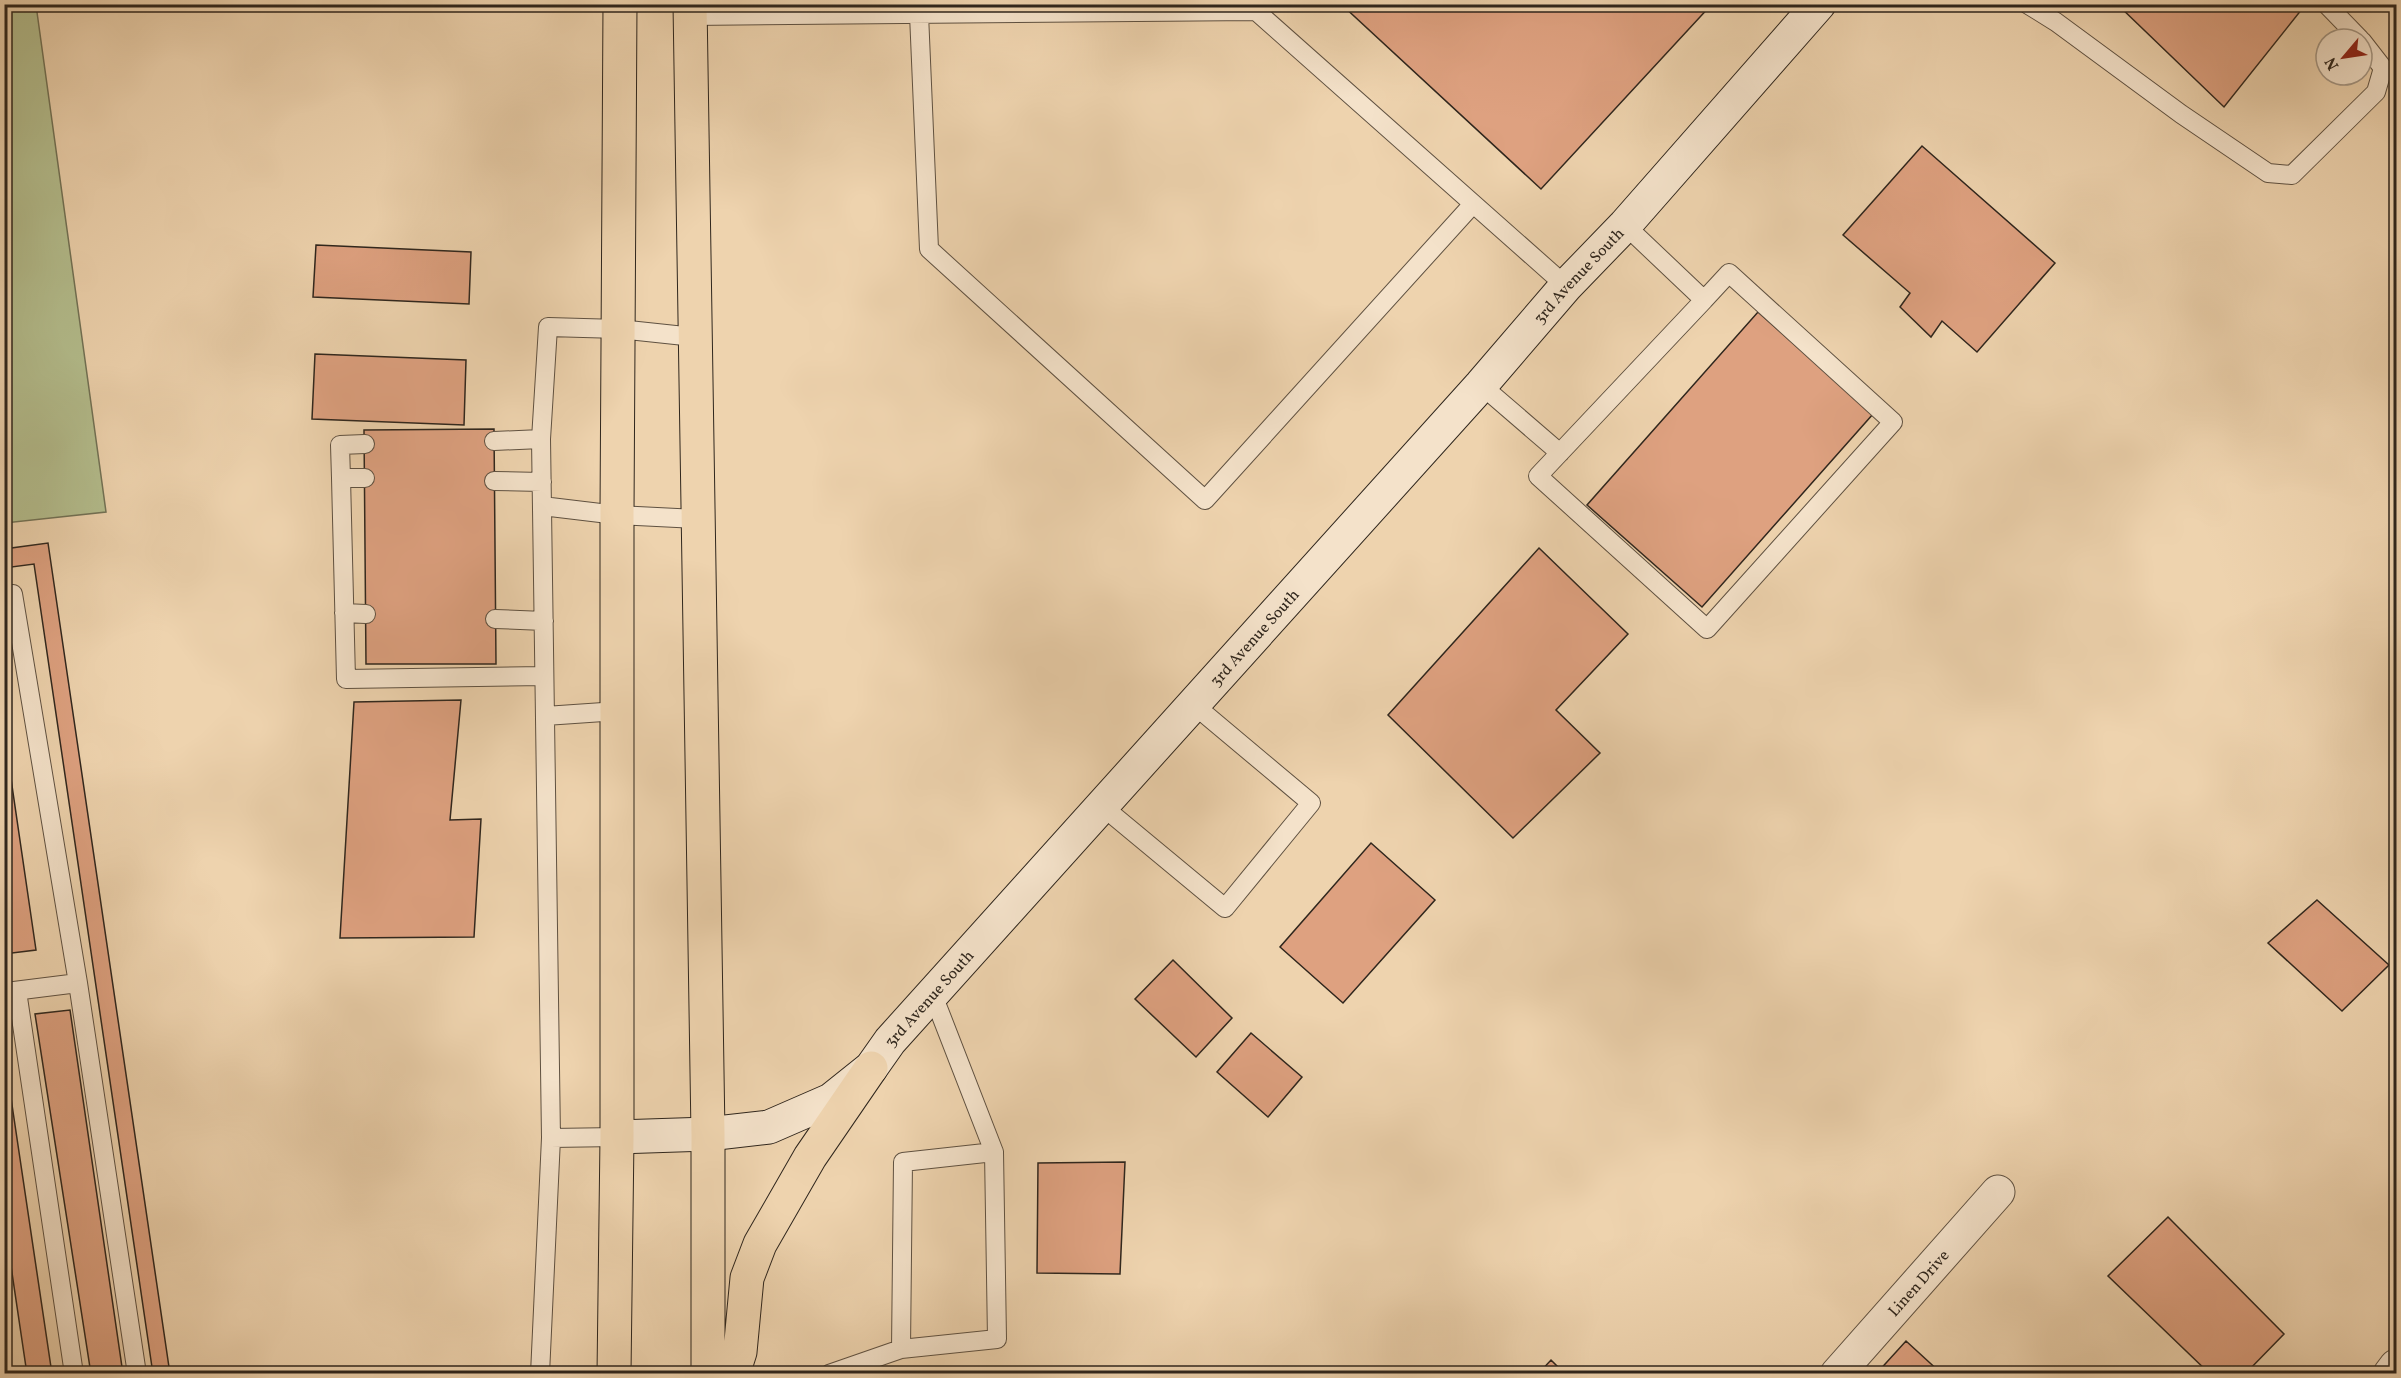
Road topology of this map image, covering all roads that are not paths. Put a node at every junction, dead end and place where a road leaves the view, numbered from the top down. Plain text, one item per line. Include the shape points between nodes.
1 (620, 4) edge
2 (1819, 4) edge
3 (2027, 4) edge
4 (2326, 4) edge
5 (690, 10) edge
6 (919, 14) junction
7 (2348, 27) edge
8 (2374, 57) edge
9 (1473, 204) junction
10 (1625, 225) junction
11 (1566, 286) junction
12 (1704, 300) junction
13 (619, 329) junction
14 (694, 337) junction
15 (1481, 385) junction
16 (541, 439) junction
17 (494, 441) dead end
18 (365, 444) dead end
19 (1560, 453) junction
20 (341, 478) junction
21 (365, 478) dead end
22 (494, 481) dead end
23 (542, 482) junction
24 (542, 506) junction
25 (617, 515) junction
26 (697, 519) junction
27 (4, 595) edge
28 (344, 613) junction
29 (366, 614) dead end
30 (495, 619) dead end
31 (544, 621) junction
32 (544, 676) junction
33 (1193, 704) junction
34 (618, 711) junction
35 (545, 716) junction
36 (1102, 806) junction
37 (78, 983) junction
38 (11, 992) edge
39 (933, 995) junction
40 (871, 1068) junction
41 (708, 1134) junction
42 (617, 1137) junction
43 (551, 1138) junction
44 (994, 1152) junction
45 (1998, 1192) dead end
46 (901, 1349) junction
47 (2397, 1366) edge
48 (729, 1373) edge
49 (74, 1374) edge
50 (137, 1374) edge
51 (540, 1374) edge
52 (614, 1374) edge
53 (829, 1374) edge
54 (1837, 1374) edge
55 (2390, 1374) edge

1 - 13 main road
2 - 10 main road, 3rd Avenue South
3 - 8 lane via 2268,173 2292,175 2376,92 2383,68
4 - 7 lane
5 - 6 lane
5 - 14 main road
6 - 9 lane via 1256,11
6 - 9 lane via 929,249 1205,500
9 - 11 lane
10 - 11 main road, 3rd Avenue South
10 - 12 lane
11 - 15 main road, 3rd Avenue South
12 - 19 lane
12 - 19 lane via 1729,273 1893,422 1707,629 1538,476
13 - 14 lane
13 - 16 lane via 548,327
13 - 25 main road
14 - 26 main road
15 - 19 lane
15 - 33 main road, 3rd Avenue South
16 - 17 lane
16 - 23 lane
18 - 20 lane via 340,445
20 - 21 lane
20 - 28 lane
22 - 23 lane
23 - 24 lane
24 - 25 lane
24 - 31 lane
25 - 26 lane
25 - 34 main road
26 - 41 main road
27 - 37 lane via 12,594
28 - 29 lane
28 - 32 lane via 346,679
30 - 31 lane
31 - 32 lane
32 - 35 lane
33 - 36 main road, 3rd Avenue South
33 - 36 lane via 1311,803 1226,908
34 - 35 lane
34 - 42 main road
35 - 43 lane
36 - 39 main road, 3rd Avenue South
37 - 38 lane
37 - 50 lane
38 - 49 lane
39 - 40 main road, 3rd Avenue South
39 - 44 lane
40 - 41 main road, 3rd Avenue South via 831,1100 769,1127
40 - 48 main road via 810,1156 760,1244 747,1278 740,1352
41 - 42 main road, 3rd Avenue South
41 - 48 main road
42 - 43 lane
42 - 52 main road
43 - 51 lane
44 - 46 lane via 903,1162
44 - 46 lane via 997,1339
45 - 54 main road, Linen Drive
46 - 53 lane
47 - 55 main road

